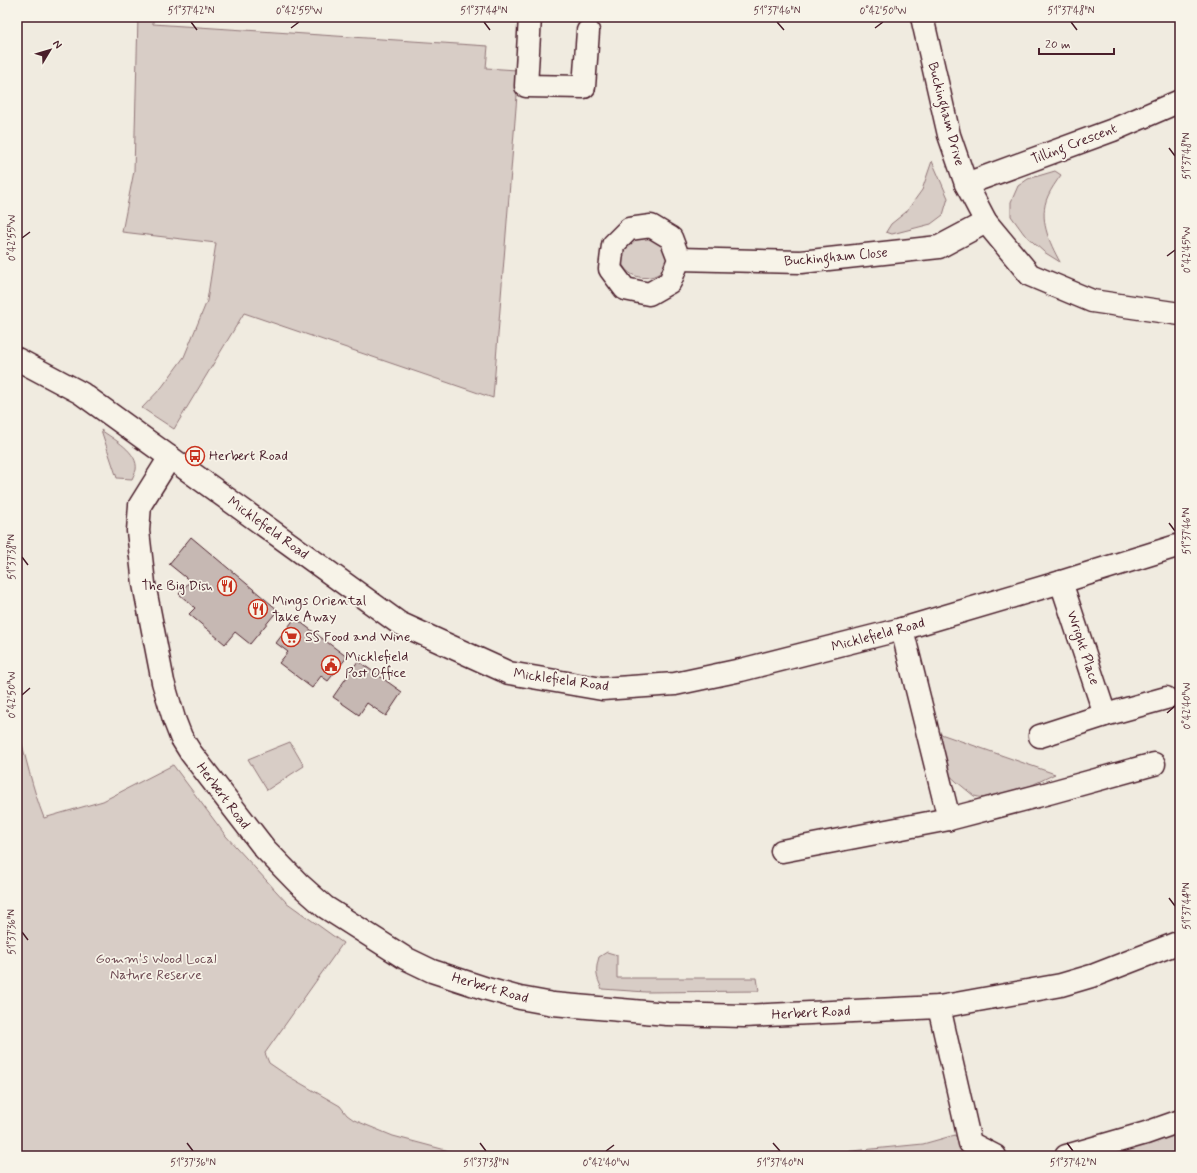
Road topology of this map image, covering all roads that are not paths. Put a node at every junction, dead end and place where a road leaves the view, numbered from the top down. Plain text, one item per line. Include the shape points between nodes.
1 (530, 17) edge
2 (922, 17) edge
3 (588, 31) dead end
4 (1180, 101) edge
5 (966, 184) junction
6 (986, 222) junction
7 (679, 259) dead end
8 (1180, 314) edge
9 (17, 359) edge
10 (170, 457) junction
11 (1180, 545) edge
12 (1061, 582) junction
13 (902, 629) junction
14 (1166, 698) dead end
15 (1105, 714) junction
16 (1040, 736) dead end
17 (1154, 764) dead end
18 (949, 819) junction
19 (782, 851) dead end
20 (1180, 942) edge
21 (940, 1007) junction
22 (1180, 1121) edge
23 (994, 1156) edge
24 (1066, 1156) edge

1 - 3 street via 526,86 584,87
2 - 5 street, Buckingham Drive via 949,135
4 - 5 street, Tilling Crescent via 1113,130
5 - 6 street, Buckingham Drive
6 - 7 street, Buckingham Close via 939,247 801,262
6 - 8 street, Buckingham Drive via 1030,275 1092,300
9 - 10 street, Micklefield Road via 81,393
10 - 13 street, Micklefield Road via 399,623 509,673 602,689 675,684
10 - 21 street, Herbert Road via 140,505 138,531 144,584 163,682 174,719 191,754 256,838 298,883 325,907 405,958 432,971 520,998 553,1004 667,1014 744,1016
11 - 12 street, Micklefield Road
12 - 13 street, Micklefield Road
12 - 15 street, Wright Place
13 - 18 street
14 - 15 street
15 - 16 street
17 - 18 street
18 - 19 street
20 - 21 street, Herbert Road via 1095,975 1061,985
21 - 23 street via 970,1143
22 - 24 street

